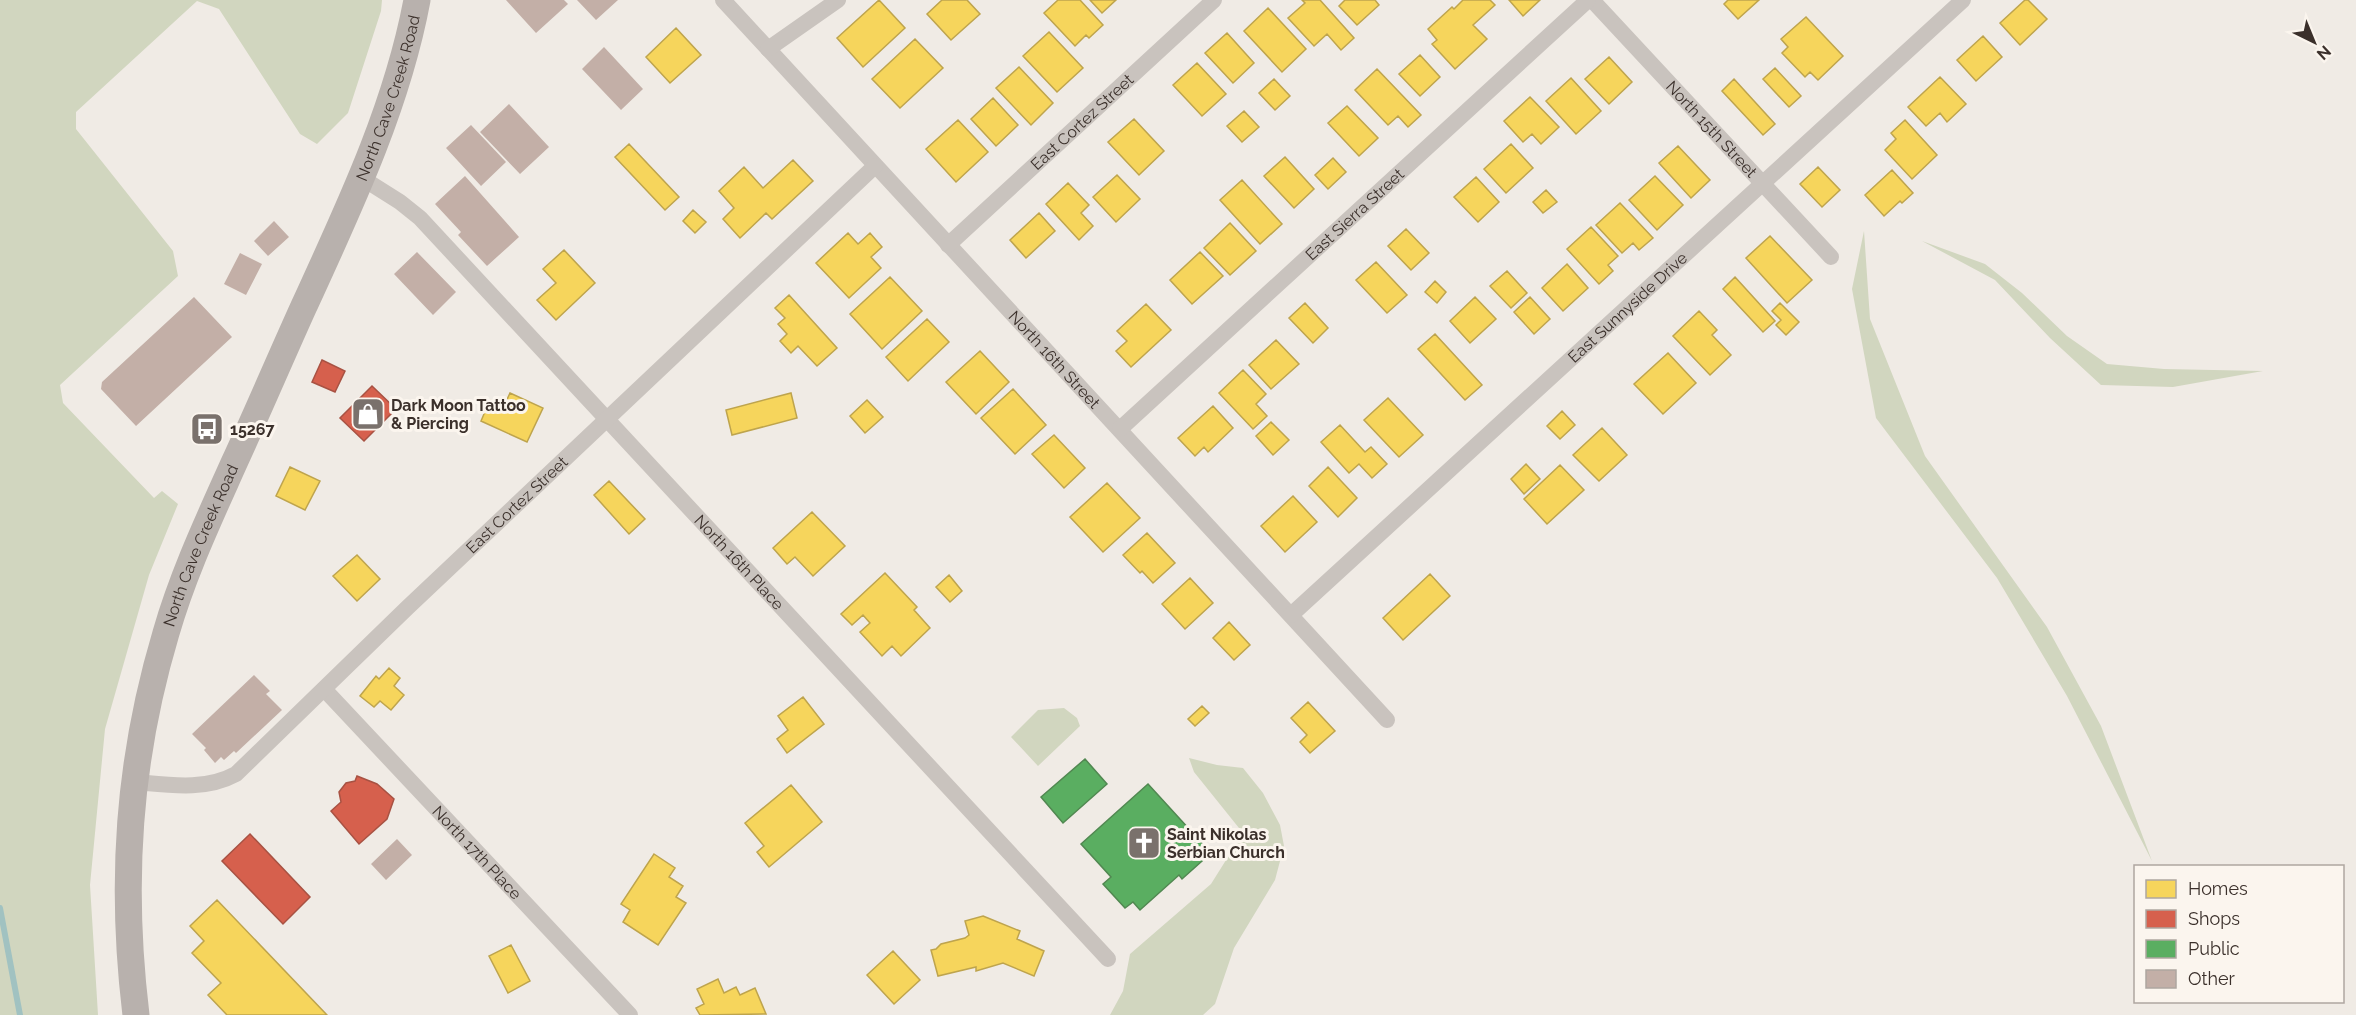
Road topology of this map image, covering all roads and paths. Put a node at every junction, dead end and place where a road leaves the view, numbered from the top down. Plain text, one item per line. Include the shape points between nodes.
1 (417, 0) edge
2 (723, 0) edge
3 (838, 0) edge
4 (1214, 0) edge
5 (1590, 0) edge
6 (1963, 0) edge
7 (768, 49) junction
8 (875, 166) junction
9 (362, 178) junction
10 (1762, 183) junction
11 (948, 245) junction
12 (1831, 257) dead end
13 (607, 419) junction
14 (1120, 429) junction
15 (1291, 615) junction
16 (324, 689) junction
17 (1387, 720) dead end
18 (135, 782) junction
19 (1108, 959) dead end
20 (136, 1015) edge
21 (630, 1015) edge

1 - 9 main road, North Cave Creek Road via 398,76
2 - 7 street, North 16th Street
3 - 7 street
4 - 11 street, East Cortez Street
5 - 10 street, North 15th Street
5 - 14 street, East Sierra Street
6 - 10 street, East Sunnyside Drive
7 - 8 street, North 16th Street
8 - 11 street, North 16th Street
8 - 13 street, East Cortez Street
9 - 13 street, North 16th Place via 420,218
9 - 18 main road, North Cave Creek Road via 189,565 165,634
10 - 12 street, North 15th Street
10 - 15 street, East Sunnyside Drive
11 - 14 street, North 16th Street
13 - 16 street, East Cortez Street
13 - 19 street, North 16th Place
14 - 15 street, North 16th Street
15 - 17 street, North 16th Street
16 - 18 street, East Cortez Street via 236,774 226,779 212,784 172,786
16 - 21 street, North 17th Place
18 - 20 main road, North Cave Creek Road via 127,894

